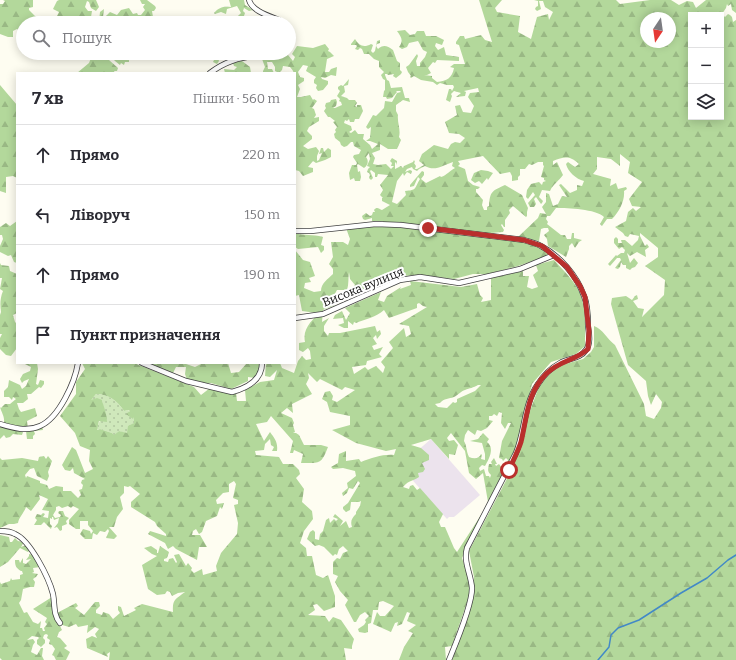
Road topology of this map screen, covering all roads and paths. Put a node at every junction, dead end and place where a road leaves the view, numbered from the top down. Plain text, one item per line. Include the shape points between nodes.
1 (249, 0) edge
2 (271, 16) edge
3 (236, 60) edge
4 (212, 72) edge
5 (296, 231) edge
6 (554, 255) junction
7 (296, 318) edge
8 (78, 364) edge
9 (144, 364) edge
10 (262, 364) edge
11 (0, 424) edge
12 (0, 531) edge
13 (60, 624) dead end
14 (449, 660) edge

1 - 2 street via 254,8
3 - 4 street
5 - 6 street via 376,224 401,225 524,240 542,246
6 - 7 street, Висока вулиця via 520,269 459,283 420,278 400,280 323,314
6 - 14 street via 570,271 585,297 589,331 588,349 552,368 533,391 521,442 467,548 465,556 472,588 458,639
8 - 11 street via 64,402 48,421 41,426 27,429
9 - 10 street via 186,381 232,392 257,379
12 - 13 street via 16,534 30,547 48,578 56,618

